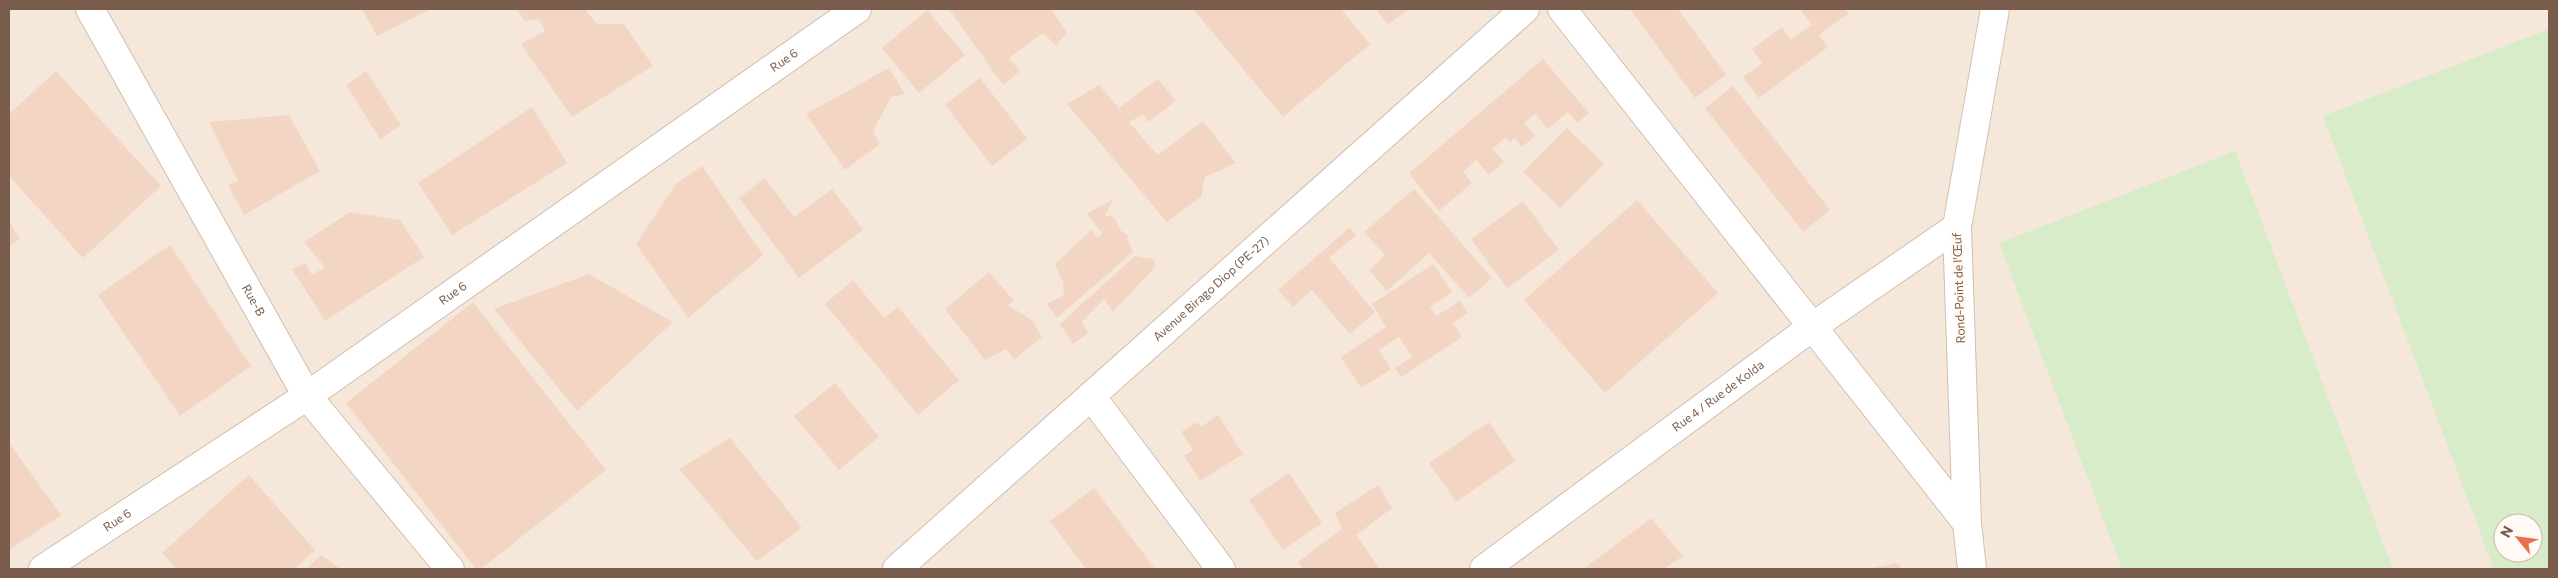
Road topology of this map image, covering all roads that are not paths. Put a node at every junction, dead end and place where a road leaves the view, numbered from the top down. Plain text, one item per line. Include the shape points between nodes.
1 (90, 9) edge
2 (857, 9) edge
3 (1526, 9) edge
4 (1562, 9) edge
5 (1995, 9) edge
6 (1957, 227) junction
7 (1812, 327) junction
8 (307, 396) junction
9 (1091, 396) junction
10 (1967, 523) junction
11 (43, 569) edge
12 (450, 569) edge
13 (897, 569) edge
14 (1221, 569) edge
15 (1484, 569) edge
16 (1972, 569) edge

1 - 8 street, Rue-B
2 - 8 street, Rue 6
3 - 9 street, Avenue Birago Diop (PE-27)
4 - 7 street
5 - 6 street, Rond-Point de l'Œuf
6 - 7 street, Rue 4 / Rue de Kolda
6 - 10 street, Rond-Point de l'Œuf
7 - 10 street
7 - 15 street, Rue 4 / Rue de Kolda
8 - 11 street, Rue 6
8 - 12 street, Rue-B
9 - 13 street, Avenue Birago Diop (PE-27)
9 - 14 street
10 - 16 street, Rond-Point de l'Œuf

